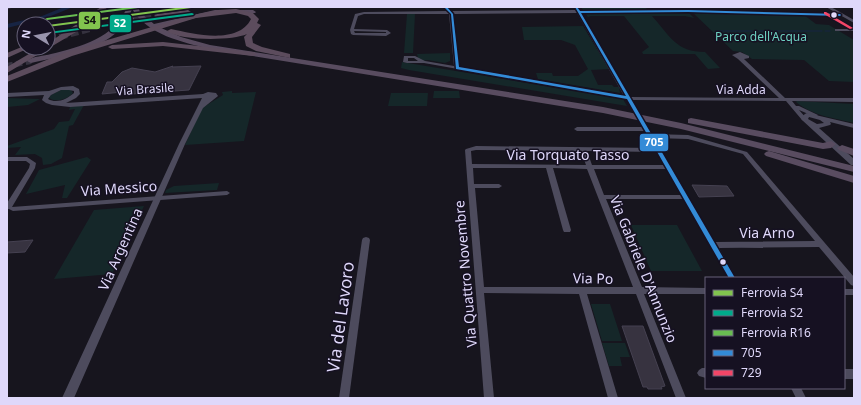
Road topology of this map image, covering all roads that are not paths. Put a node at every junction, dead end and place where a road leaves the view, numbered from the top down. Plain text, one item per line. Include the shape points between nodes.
1 (13, 7) edge
2 (97, 7) edge
3 (106, 7) edge
4 (437, 7) edge
5 (445, 7) edge
6 (737, 7) edge
7 (760, 7) edge
8 (782, 7) edge
9 (828, 7) edge
10 (7, 8) edge
11 (700, 9) edge
12 (577, 10) edge
13 (141, 12) edge
14 (252, 12) junction
15 (452, 12) junction
16 (744, 12) junction
17 (130, 13) edge
18 (437, 13) junction
19 (768, 13) junction
20 (792, 14) junction
21 (840, 15) junction
22 (854, 22) edge
23 (158, 24) junction
24 (90, 28) tunnel mouth
25 (352, 30) junction
26 (837, 30) dead end
27 (854, 30) edge
28 (171, 31) junction
29 (56, 35) edge
30 (56, 41) edge
31 (64, 52) junction
32 (254, 54) junction
33 (24, 56) edge
34 (31, 56) edge
35 (287, 56) junction
36 (740, 58) dead end
37 (31, 61) tunnel mouth
38 (424, 62) dead end
39 (7, 66) edge
40 (457, 68) junction
41 (7, 70) edge
42 (17, 74) junction
43 (7, 79) edge
44 (51, 93) junction
45 (7, 95) edge
46 (31, 95) junction
47 (75, 96) junction
48 (207, 97) joint
49 (45, 98) junction
50 (628, 98) junction
51 (785, 99) junction
52 (854, 100) edge
53 (52, 103) junction
54 (88, 103) junction
55 (792, 104) junction
56 (604, 106) junction
57 (815, 115) junction
58 (822, 118) junction
59 (806, 121) junction
60 (681, 126) junction
61 (826, 126) junction
62 (853, 126) edge
63 (645, 128) junction
64 (577, 129) dead end
65 (650, 136) junction
66 (831, 144) junction
67 (842, 148) joint
68 (583, 149) junction
69 (658, 150) junction
70 (853, 159) edge
71 (7, 160) edge
72 (469, 166) junction
73 (549, 166) junction
74 (589, 166) junction
75 (667, 167) junction
76 (854, 169) edge
77 (854, 180) edge
78 (472, 186) junction
79 (499, 186) dead end
80 (227, 193) dead end
81 (601, 196) junction
82 (685, 197) junction
83 (158, 198) junction
84 (9, 210) edge
85 (567, 230) dead end
86 (366, 240) dead end
87 (822, 244) junction
88 (713, 245) junction
89 (731, 277) edge
90 (854, 283) edge
91 (481, 290) junction
92 (582, 290) junction
93 (639, 291) junction
94 (705, 291) edge
95 (797, 389) edge
96 (68, 398) edge
97 (344, 398) edge
98 (489, 398) edge
99 (613, 398) edge
100 (681, 398) edge
101 (802, 398) edge

1 - 10 street
2 - 29 highway
3 - 30 highway
4 - 18 street
5 - 15 street
6 - 16 street
7 - 19 street
8 - 20 street
9 - 21 street
11 - 12 street
11 - 16 street
12 - 15 street
12 - 50 street
13 - 23 highway
14 - 23 highway via 224,8
14 - 31 highway via 204,12
14 - 35 highway via 260,19 248,37 249,44 259,50
15 - 18 street
15 - 40 street
16 - 19 street
17 - 24 highway
17 - 31 highway via 123,23 101,39
18 - 25 street via 360,13 356,15
19 - 20 street
20 - 21 street
21 - 22 street
23 - 28 highway
23 - 32 highway via 200,44
25 - 25 street via 351,33 360,35 389,33
26 - 27 street
28 - 35 highway via 198,40
28 - 42 highway via 204,38 225,37 244,31 255,19 236,11 195,16 69,54
31 - 37 highway
32 - 42 highway via 177,44 133,44 78,54
32 - 60 highway via 526,96
33 - 39 highway
34 - 41 highway
35 - 56 highway
36 - 51 street
38 - 40 street, Via Adda
40 - 50 street, Via Adda
42 - 43 highway
44 - 46 street
44 - 47 street via 71,88 77,90
44 - 49 street
45 - 46 street
46 - 49 street
47 - 53 street
47 - 54 street via 78,100
48 - 54 street, Via Brasile
48 - 83 street, Via Argentina
49 - 53 street via 45,101
50 - 51 street, Via Adda
50 - 63 street
51 - 52 street, Via Adda
51 - 55 street
53 - 54 street, Via Brasile
55 - 57 street
55 - 59 street
56 - 66 highway via 618,106 824,146
56 - 70 highway
57 - 58 street
57 - 59 street via 806,116
58 - 61 street via 828,122
58 - 62 street
59 - 61 street via 817,126
59 - 66 street
60 - 76 highway
60 - 77 highway
61 - 62 street
61 - 67 street via 825,134
63 - 64 street
63 - 65 street
65 - 69 street
65 - 87 street via 688,137 747,154
66 - 70 street
67 - 70 highway
68 - 69 street
68 - 72 street, Via Quattro Novembre via 470,148
68 - 74 street, Via Gabriele D'Annunzio
69 - 75 street
71 - 84 street via 27,158 34,164
72 - 73 street, Via Torquato Tasso
72 - 78 street, Via Quattro Novembre
73 - 74 street, Via Torquato Tasso
73 - 85 street
74 - 75 street, Via Torquato Tasso
74 - 81 street, Via Gabriele D'Annunzio
75 - 82 street
78 - 79 street
78 - 91 street, Via Quattro Novembre
80 - 83 street, Via Messico
81 - 82 street
81 - 93 street, Via Gabriele D'Annunzio
82 - 88 street
83 - 84 street, Via Messico
83 - 96 street, Via Argentina
86 - 97 street, Via del Lavoro
87 - 88 street, Via Arno
87 - 90 street
88 - 89 street
91 - 92 street, Via Po
91 - 98 street, Via Quattro Novembre
92 - 93 street, Via Po
92 - 99 street
93 - 94 street, Via Po
93 - 100 street, Via Gabriele D'Annunzio
95 - 101 street

